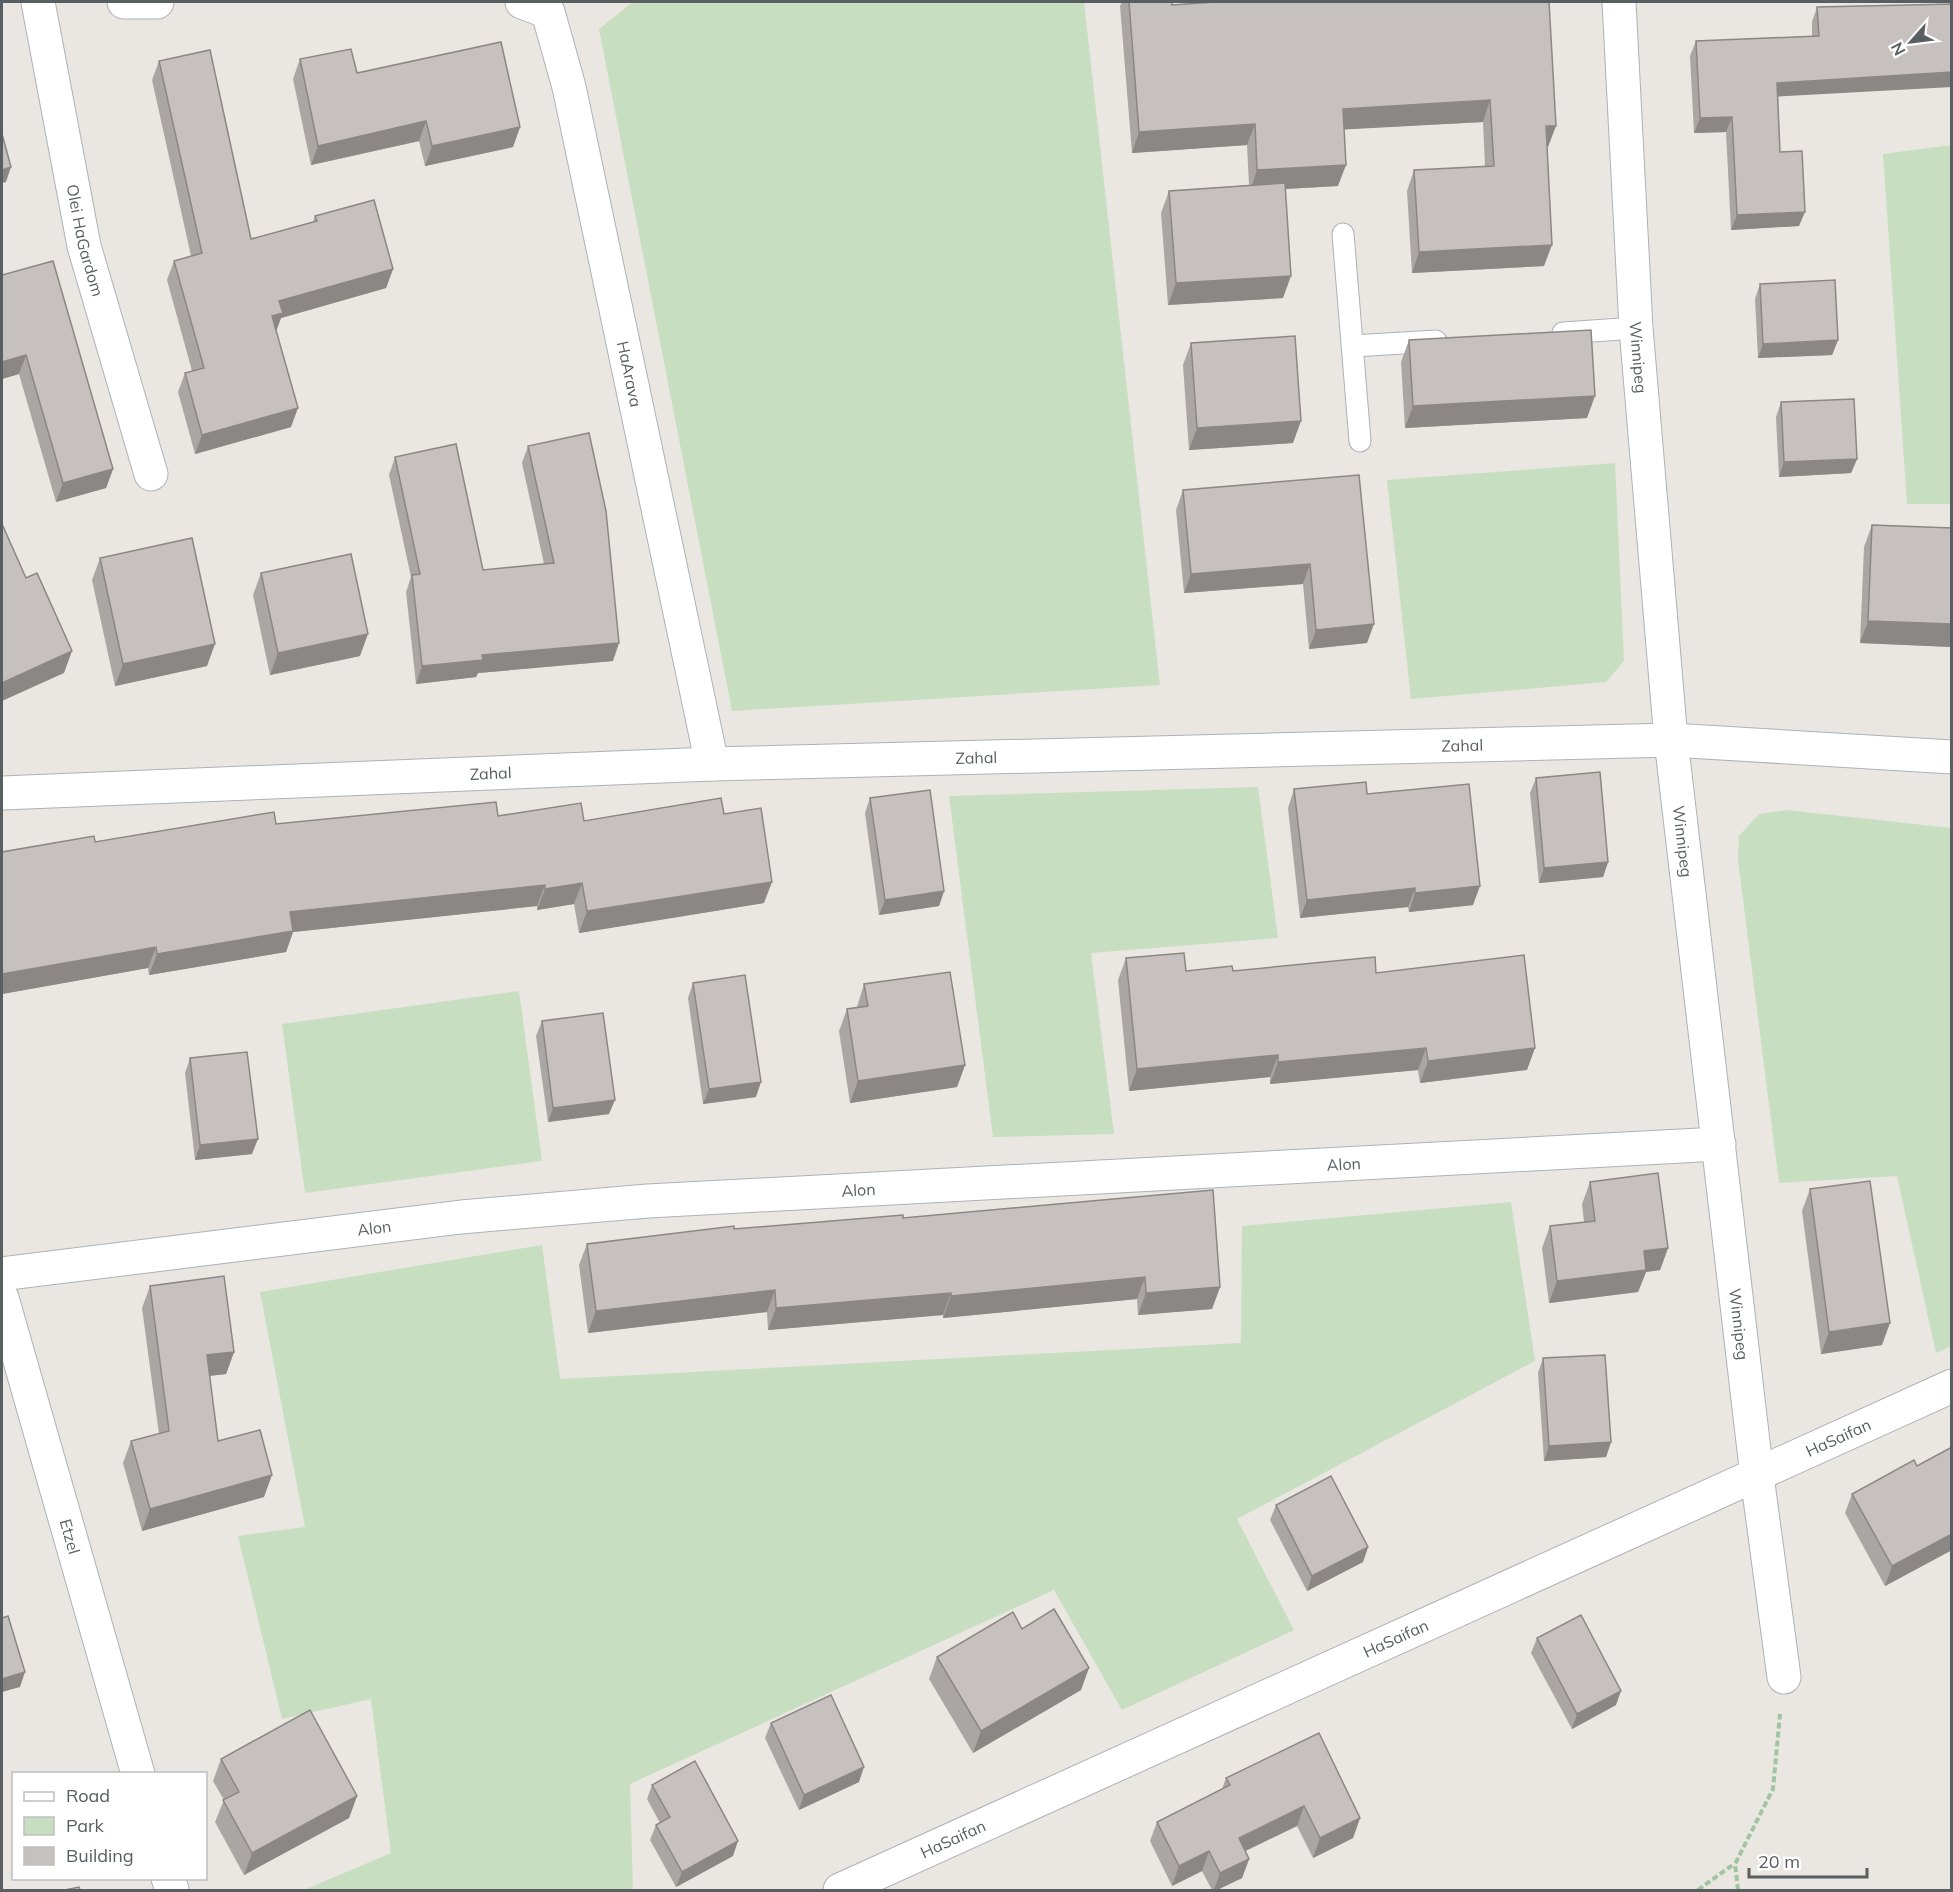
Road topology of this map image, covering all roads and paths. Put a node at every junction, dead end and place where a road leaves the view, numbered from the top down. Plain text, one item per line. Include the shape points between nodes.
1 (38, 2) edge
2 (124, 2) edge
3 (157, 2) edge
4 (522, 2) edge
5 (1619, 2) edge
6 (1343, 234) dead end
7 (1636, 328) junction
8 (1542, 334) edge
9 (1459, 339) edge
10 (1353, 346) junction
11 (1360, 441) dead end
12 (151, 474) dead end
13 (1671, 740) junction
14 (1952, 757) edge
15 (712, 764) junction
16 (2, 793) edge
17 (1719, 1144) junction
18 (2, 1274) edge
19 (2, 1298) edge
20 (1952, 1386) edge
21 (1757, 1476) junction
22 (1784, 1677) joint
23 (138, 1772) edge
24 (1735, 1864) junction
25 (840, 1890) edge
26 (1698, 1890) edge
27 (1738, 1890) edge

1 - 12 street, Olei HaGardom via 84,246
2 - 3 street
4 - 15 street, HaArava via 548,12 569,87
5 - 7 street, Winnipeg
6 - 10 lane
7 - 8 lane
7 - 13 street, Winnipeg
9 - 10 lane
10 - 11 lane
13 - 14 street, Zahal
13 - 15 street, Zahal
13 - 17 street, Winnipeg
15 - 16 street, Zahal
17 - 18 street, Alon via 648,1201 460,1217
17 - 21 street, Winnipeg
19 - 23 street, Etzel
20 - 21 street, HaSaifan
21 - 22 street, Winnipeg
21 - 25 street, HaSaifan
22 - 24 path via 1773,1789
24 - 26 path
24 - 27 path

